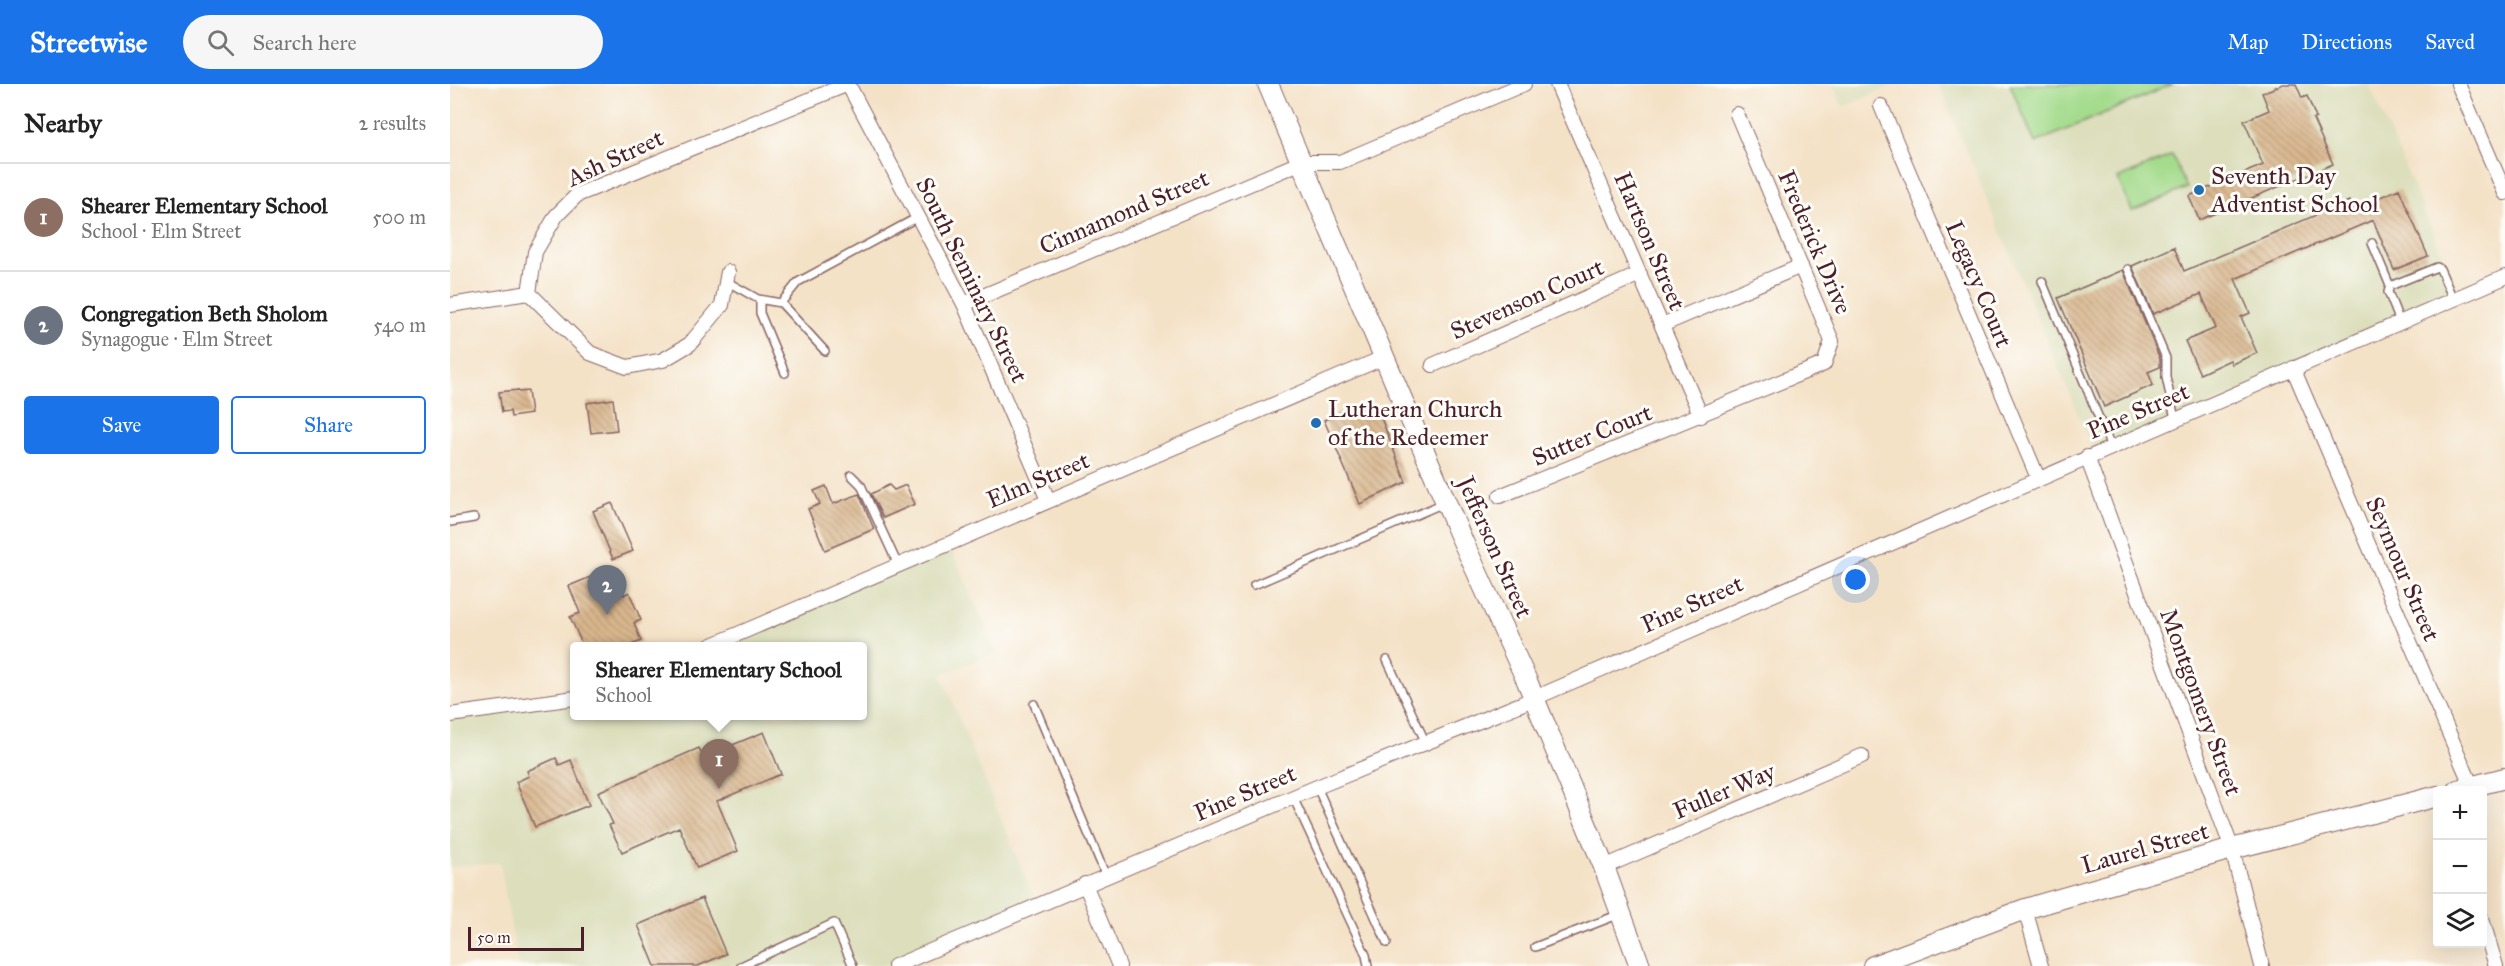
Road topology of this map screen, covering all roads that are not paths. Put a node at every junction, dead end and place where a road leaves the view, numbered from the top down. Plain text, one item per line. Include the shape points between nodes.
1 (848, 84) edge
2 (1268, 84) edge
3 (1524, 84) edge
4 (1557, 84) edge
5 (2458, 84) edge
6 (1881, 106) dead end
7 (1737, 114) dead end
8 (1302, 162) junction
9 (2505, 193) edge
10 (918, 217) junction
11 (2372, 243) dead end
12 (1801, 266) junction
13 (2128, 269) dead end
14 (1640, 274) junction
15 (727, 277) joint
16 (2505, 277) edge
17 (2042, 281) dead end
18 (2390, 286) junction
19 (529, 293) junction
20 (2453, 299) junction
21 (760, 300) junction
22 (781, 303) junction
23 (450, 304) edge
24 (964, 304) junction
25 (2400, 322) junction
26 (1662, 325) junction
27 (825, 351) dead end
28 (1385, 357) junction
29 (1433, 365) dead end
30 (2293, 368) junction
31 (785, 373) dead end
32 (1701, 416) junction
33 (2175, 419) junction
34 (2111, 447) junction
35 (2087, 457) junction
36 (851, 475) dead end
37 (2038, 478) junction
38 (1500, 496) dead end
39 (1048, 500) junction
40 (1446, 502) junction
41 (474, 518) dead end
42 (450, 522) edge
43 (898, 565) junction
44 (1254, 585) dead end
45 (719, 642) edge
46 (1387, 660) dead end
47 (1533, 697) junction
48 (570, 699) edge
49 (1034, 704) dead end
50 (450, 715) edge
51 (1425, 741) junction
52 (1862, 756) dead end
53 (2505, 778) edge
54 (2464, 786) edge
55 (2476, 786) edge
56 (1317, 787) junction
57 (1293, 797) junction
58 (2433, 797) edge
59 (2232, 849) junction
60 (1604, 867) junction
61 (1106, 876) junction
62 (1085, 884) junction
63 (2025, 909) junction
64 (1623, 914) junction
65 (2487, 936) edge
66 (1387, 943) dead end
67 (1535, 947) dead end
68 (741, 966) edge
69 (853, 966) edge
70 (896, 966) edge
71 (1119, 966) edge
72 (1368, 966) edge
73 (1640, 966) edge
74 (1873, 966) edge
75 (2041, 966) edge
76 (2262, 966) edge
77 (2496, 966) edge

1 - 10 street, South Seminary Street
1 - 19 street, Ash Street via 577,195 556,216 535,252
2 - 8 main road, Jefferson Street
3 - 8 street via 1340,162
4 - 14 street, Hartson Street
5 - 9 street
6 - 37 street, Legacy Court
7 - 12 street, Frederick Drive
8 - 24 street, Cinnamond Street
8 - 28 main road, Jefferson Street
10 - 22 lane via 798,282
10 - 24 street, South Seminary Street
11 - 18 lane
12 - 26 street
12 - 32 street, Frederick Drive via 1832,341 1824,364
13 - 33 lane via 2166,358
14 - 26 street, Hartson Street
14 - 29 street, Stevenson Court
15 - 19 street via 722,305 690,344 663,360 627,367 590,354
15 - 21 lane
16 - 20 street, Pine Street
17 - 34 lane
18 - 20 lane via 2437,267
18 - 25 lane via 2388,292
19 - 23 street
20 - 25 street, Pine Street
21 - 22 lane
21 - 31 lane via 760,313
22 - 27 lane
24 - 39 street, South Seminary Street
25 - 30 street, Pine Street
26 - 32 street, Hartson Street
28 - 39 street, Elm Street
28 - 40 main road, Jefferson Street
30 - 33 street, Pine Street
30 - 54 street, Seymour Street
32 - 38 street, Sutter Court
33 - 34 street, Pine Street
34 - 35 street, Pine Street
35 - 37 street, Pine Street
35 - 59 street, Montgomery Street
36 - 43 lane via 861,485
37 - 47 street, Pine Street
39 - 43 street, Elm Street
40 - 44 lane
40 - 47 main road, Jefferson Street
41 - 42 lane
43 - 45 street, Elm Street
46 - 51 lane
47 - 51 street, Pine Street
47 - 60 main road, Jefferson Street
48 - 50 street
49 - 61 lane
51 - 56 street, Pine Street
52 - 60 street, Fuller Way
53 - 55 main road
56 - 57 street, Pine Street
56 - 66 lane
57 - 61 street, Pine Street
57 - 72 lane
58 - 59 main road, Laurel Street
59 - 63 main road, Laurel Street
59 - 76 street, Montgomery Street
60 - 64 main road, Jefferson Street
61 - 62 street, Pine Street
62 - 70 street, Pine Street
62 - 71 street
63 - 74 main road, Laurel Street
63 - 75 street
64 - 67 lane
64 - 73 main road, Jefferson Street
65 - 77 street
68 - 69 lane via 834,924

